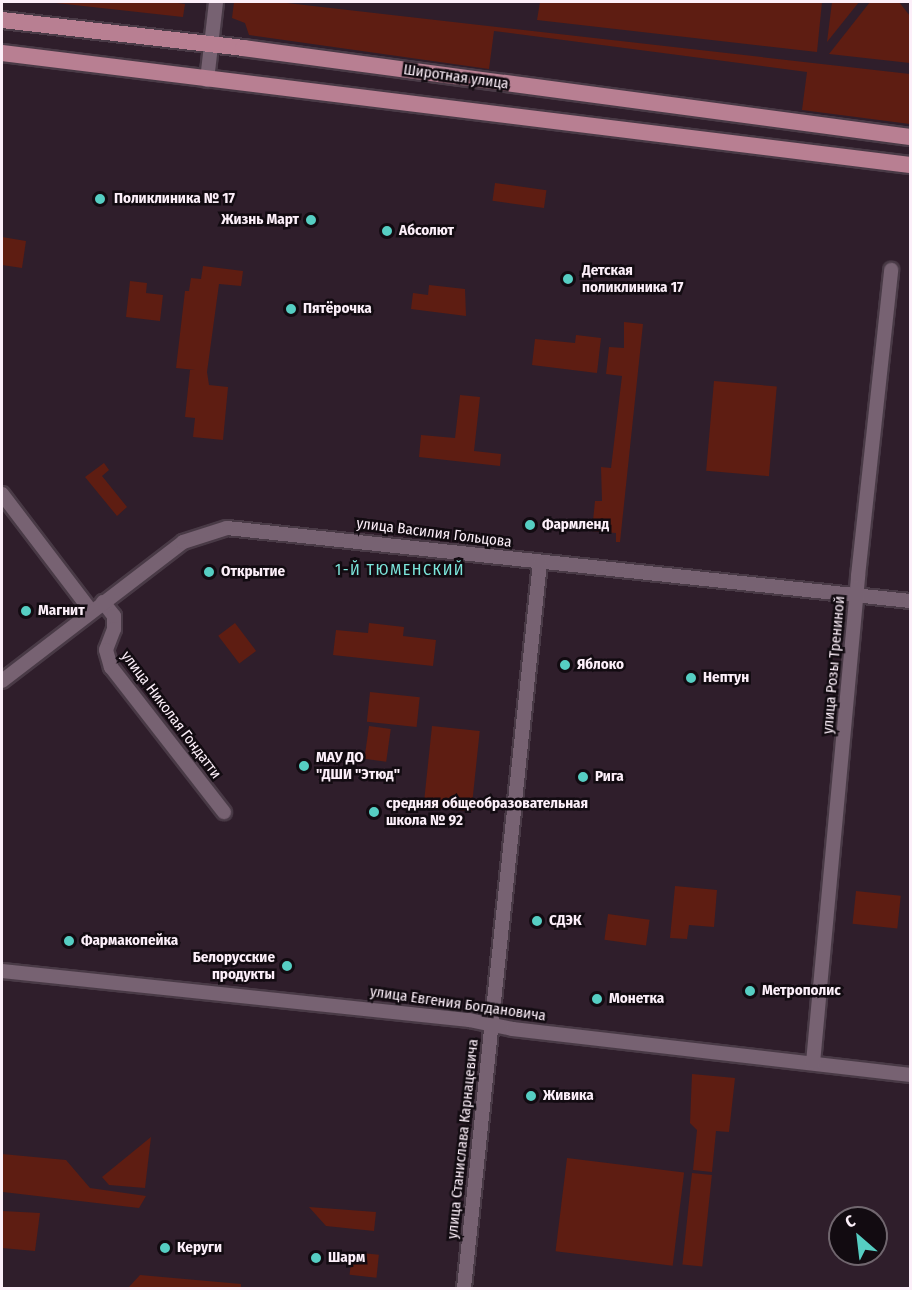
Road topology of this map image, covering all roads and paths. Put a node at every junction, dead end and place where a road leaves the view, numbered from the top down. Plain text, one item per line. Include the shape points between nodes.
1 (216, 2) edge
2 (2, 20) edge
3 (211, 44) junction
4 (2, 53) edge
5 (207, 80) junction
6 (910, 137) edge
7 (910, 165) edge
8 (891, 270) dead end
9 (2, 494) edge
10 (540, 563) junction
11 (856, 596) junction
12 (910, 601) edge
13 (97, 606) junction
14 (2, 681) edge
15 (224, 812) dead end
16 (2, 971) edge
17 (492, 1023) junction
18 (813, 1063) junction
19 (910, 1075) edge
20 (464, 1288) edge

1 - 3 street
2 - 3 main road, Широтная улица
3 - 5 street
3 - 6 main road, Широтная улица
4 - 5 main road, Широтная улица
5 - 7 main road, Широтная улица
8 - 11 street, улица Розы Трениной
9 - 13 street, улица Николая Гондатти
10 - 11 street, улица Василия Гольцова
10 - 13 street, улица Василия Гольцова via 227,528 183,542
10 - 17 street, улица Станислава Карнацевича
11 - 12 street, улица Василия Гольцова
11 - 18 street, улица Розы Трениной
13 - 14 street, улица Василия Гольцова
13 - 15 street, улица Николая Гондатти via 114,616 106,650 111,667
16 - 17 street, улица Евгения Богдановича
17 - 18 street, улица Евгения Богдановича via 513,1029
17 - 20 street, улица Станислава Карнацевича
18 - 19 street, улица Евгения Богдановича

